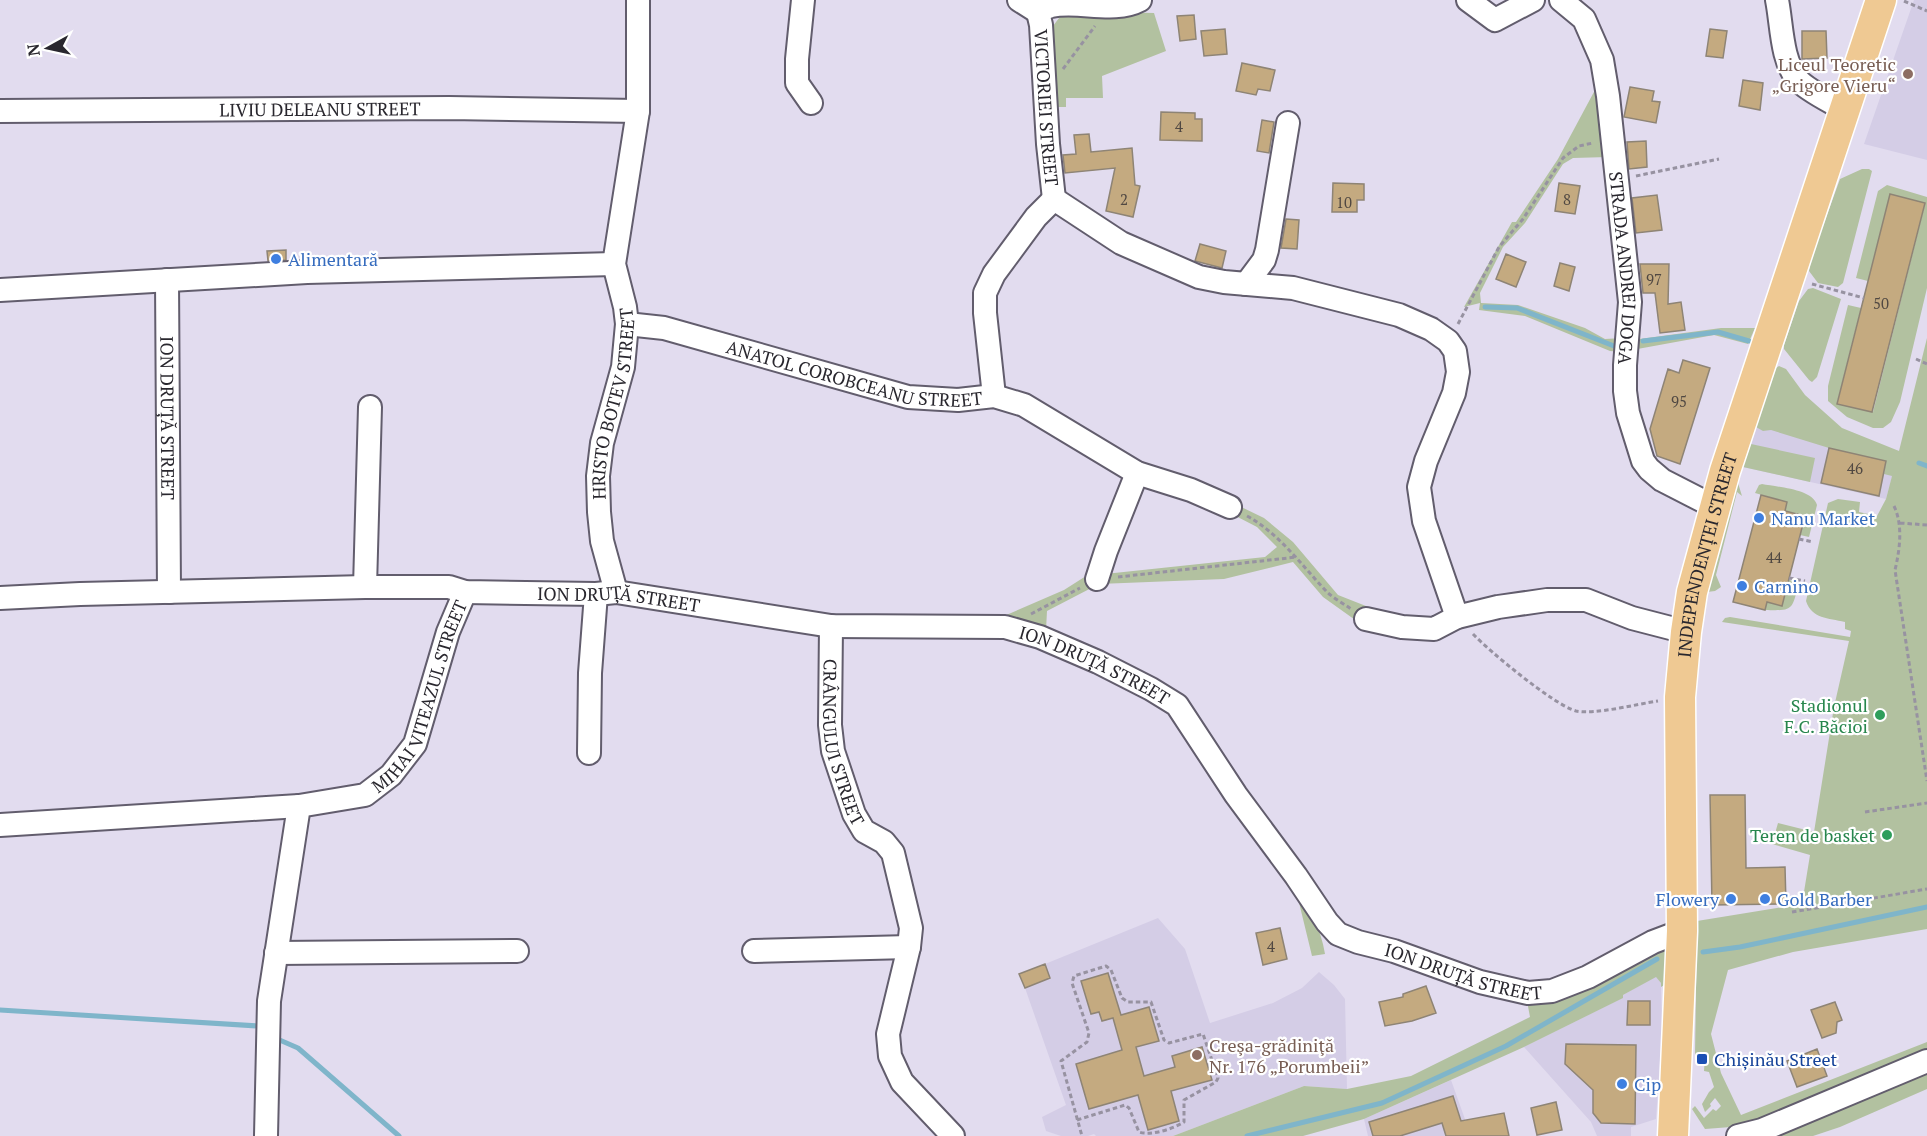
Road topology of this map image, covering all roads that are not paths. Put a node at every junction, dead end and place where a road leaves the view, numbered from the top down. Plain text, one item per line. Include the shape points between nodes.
1 (638, 0) edge
2 (803, 0) edge
3 (1140, 0) edge
4 (1468, 0) edge
5 (1533, 0) edge
6 (1561, 0) edge
7 (1778, 0) edge
8 (1881, 0) edge
9 (1028, 6) edge
10 (811, 103) dead end
11 (1845, 110) junction
12 (0, 111) edge
13 (638, 111) junction
14 (1288, 123) dead end
15 (1054, 199) junction
16 (1264, 260) junction
17 (614, 264) junction
18 (167, 280) junction
19 (1246, 284) junction
20 (1293, 288) junction
21 (0, 290) edge
22 (627, 324) junction
23 (994, 396) junction
24 (370, 407) dead end
25 (1137, 473) junction
26 (1230, 507) road end
27 (1714, 508) junction
28 (1097, 579) road end
29 (365, 587) junction
30 (169, 592) junction
31 (465, 592) junction
32 (606, 593) junction
33 (0, 598) edge
34 (1457, 617) junction
35 (1366, 619) road end
36 (831, 626) junction
37 (1686, 633) junction
38 (589, 753) dead end
39 (299, 806) junction
40 (0, 825) edge
41 (1682, 931) junction
42 (909, 948) junction
43 (518, 951) dead end
44 (754, 951) dead end
45 (276, 953) junction
46 (1927, 1061) edge
47 (266, 1136) edge
48 (953, 1136) edge
49 (1673, 1136) edge
50 (1738, 1136) edge

1 - 13 street, HRISTO BOTEV STREET
2 - 10 street via 797,83
3 - 9 street, VICTORIEI STREET via 1110,6
4 - 5 street via 1495,20
6 - 27 street, STRADA ANDREI DOGA via 1584,19 1602,60 1630,302 1625,365 1628,413 1649,469
7 - 11 street via 1787,61 1799,82
8 - 11 main road, INDEPENDENȚEI STREET
9 - 15 street, VICTORIEI STREET via 1041,25
11 - 27 main road, INDEPENDENȚEI STREET
12 - 13 street, LIVIU DELEANU STREET
13 - 17 street, HRISTO BOTEV STREET
14 - 16 street
15 - 19 street via 1121,243 1199,278
15 - 23 street via 994,274 985,293
16 - 19 street
16 - 20 street
17 - 18 street
17 - 22 street, HRISTO BOTEV STREET
18 - 21 street
18 - 30 street, ION DRUȚĂ STREET
19 - 20 street
20 - 34 street via 1400,315 1431,329 1455,351 1456,383 1419,487 1424,521
22 - 23 street, ANATOL COROBCEANU STREET via 664,328 908,397 958,400
22 - 32 street, HRISTO BOTEV STREET via 623,367 602,443 598,476
23 - 25 street, ANATOL COROBCEANU STREET via 1024,405
24 - 29 street
25 - 26 street, ANATOL COROBCEANU STREET
25 - 28 street
27 - 37 main road, INDEPENDENȚEI STREET via 1692,592
29 - 30 street, ION DRUȚĂ STREET
29 - 31 street, ION DRUȚĂ STREET via 449,587
30 - 33 street, ION DRUȚĂ STREET
31 - 32 street, ION DRUȚĂ STREET
31 - 39 street, MIHAI VITEAZUL STREET via 448,632 415,744 391,774 365,795
32 - 36 street, ION DRUȚĂ STREET
32 - 38 street, HRISTO BOTEV STREET via 590,673
34 - 35 street via 1434,628 1402,627
34 - 37 street via 1547,600 1586,600
36 - 41 street, ION DRUȚĂ STREET via 1005,627 1040,637 1151,688 1177,705 1327,922 1338,934 1358,942 1480,982 1542,993 1552,992
36 - 42 street, CRÂNGULUI STREET via 833,751 854,814 864,831 884,842 893,853 911,928
37 - 41 main road, INDEPENDENȚEI STREET via 1680,697
39 - 40 street, MIHAI VITEAZUL STREET
39 - 45 street
41 - 49 main road, INDEPENDENȚEI STREET
42 - 44 street
42 - 48 street, CRÂNGULUI STREET via 888,1034 890,1056 902,1083
43 - 45 street
45 - 47 street via 269,1001
46 - 50 street via 1762,1130

